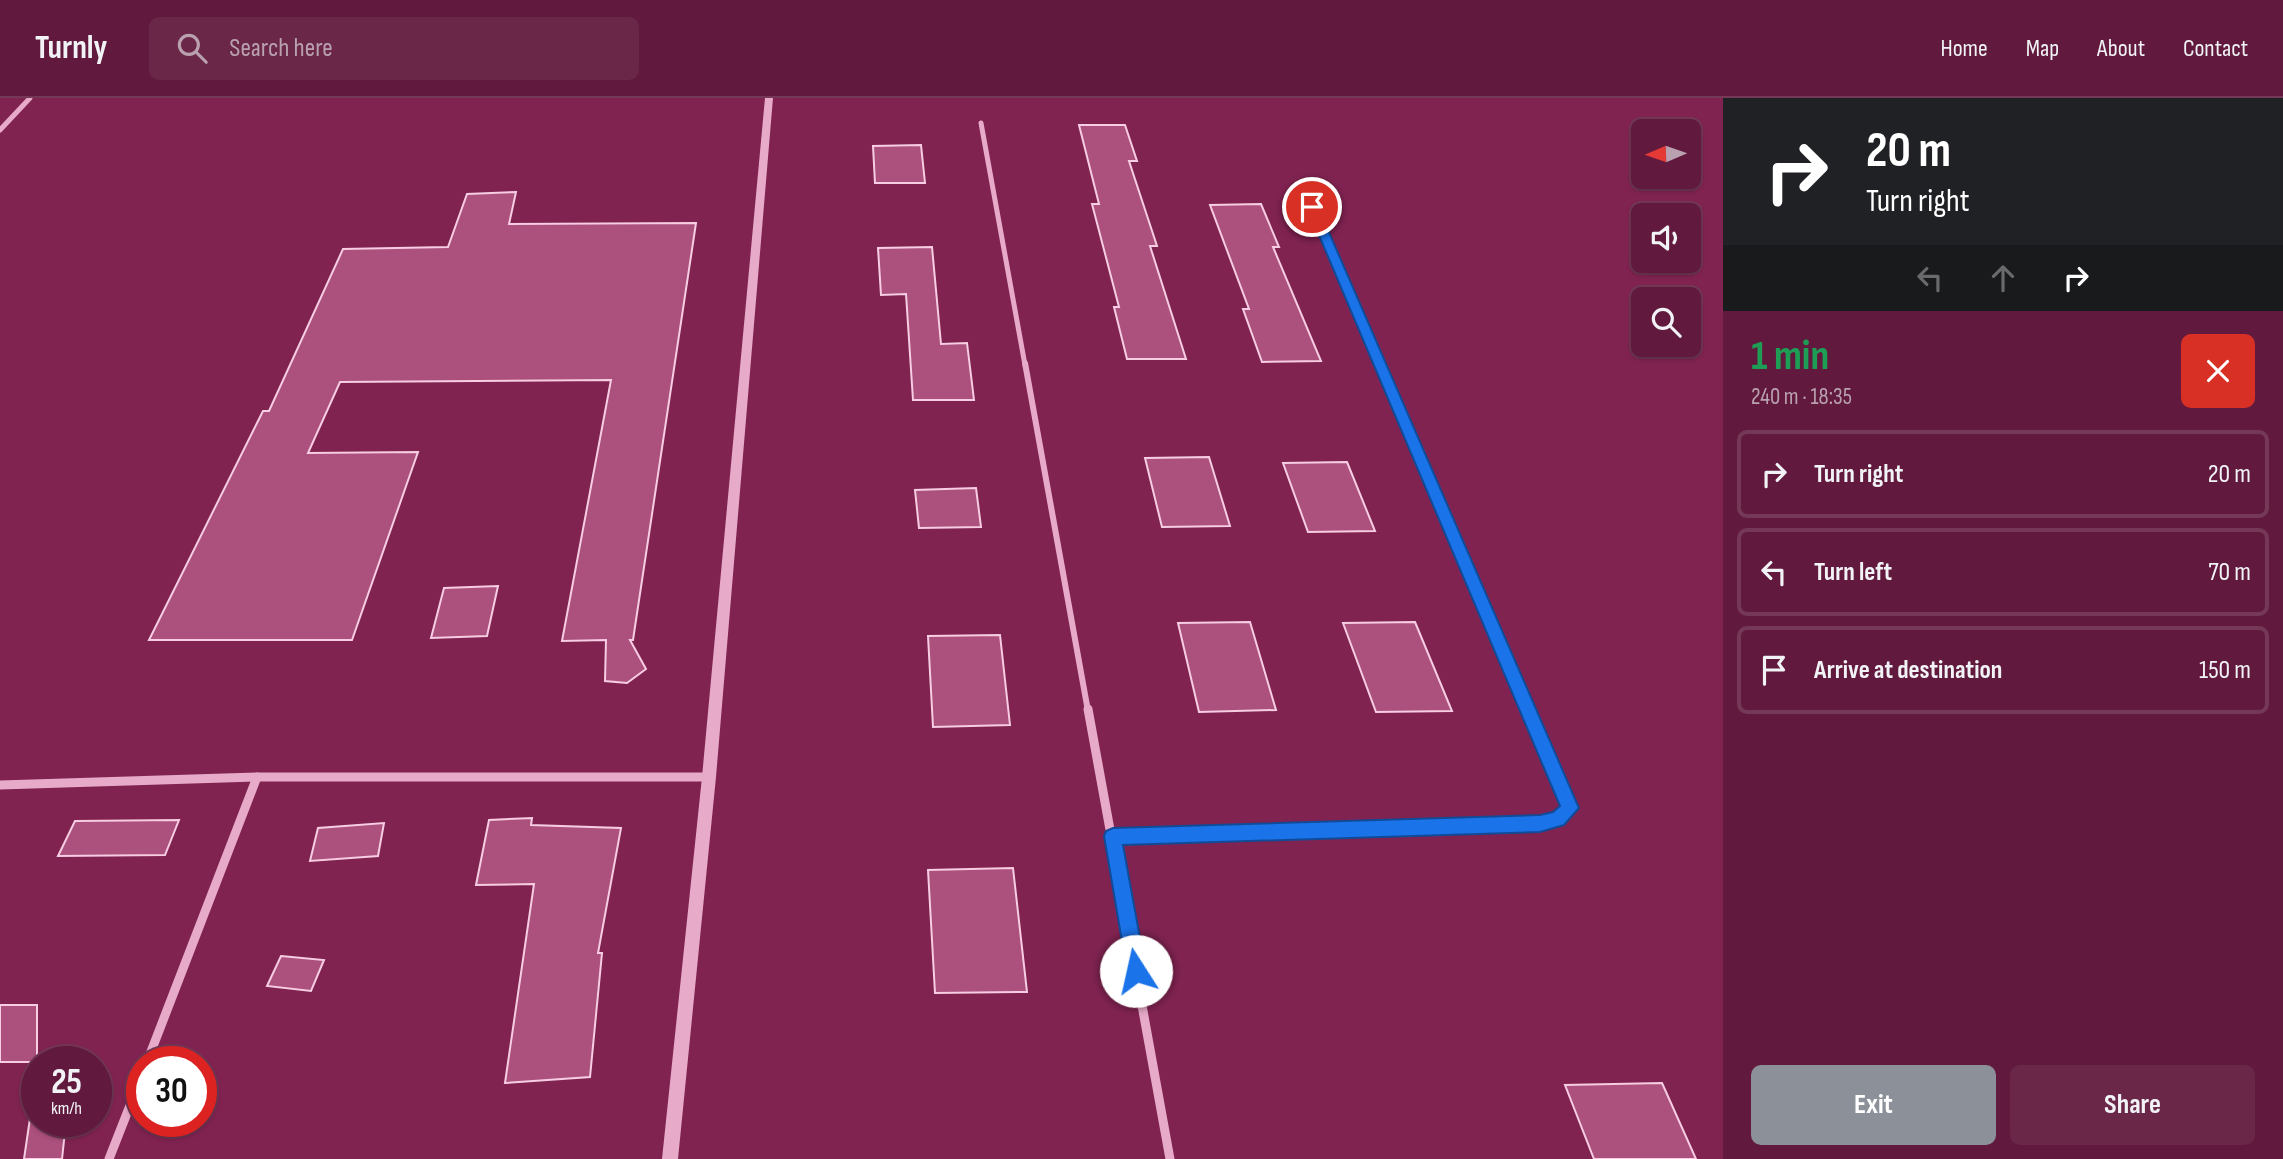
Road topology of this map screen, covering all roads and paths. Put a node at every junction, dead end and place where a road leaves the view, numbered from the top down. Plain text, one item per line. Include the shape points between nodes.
1 (30, 98) edge
2 (769, 98) edge
3 (981, 123) dead end
4 (0, 130) edge
5 (1312, 207) dead end
6 (257, 777) junction
7 (709, 777) junction
8 (0, 785) edge
9 (1113, 836) junction
10 (153, 1046) edge
11 (126, 1116) edge
12 (109, 1159) edge
13 (670, 1159) edge
14 (1170, 1159) edge

1 - 4 street
2 - 7 street
3 - 9 street
5 - 9 street via 1570,808 1558,819 1540,823
6 - 7 street
6 - 8 street
6 - 10 street
7 - 13 street
9 - 14 street
11 - 12 street

